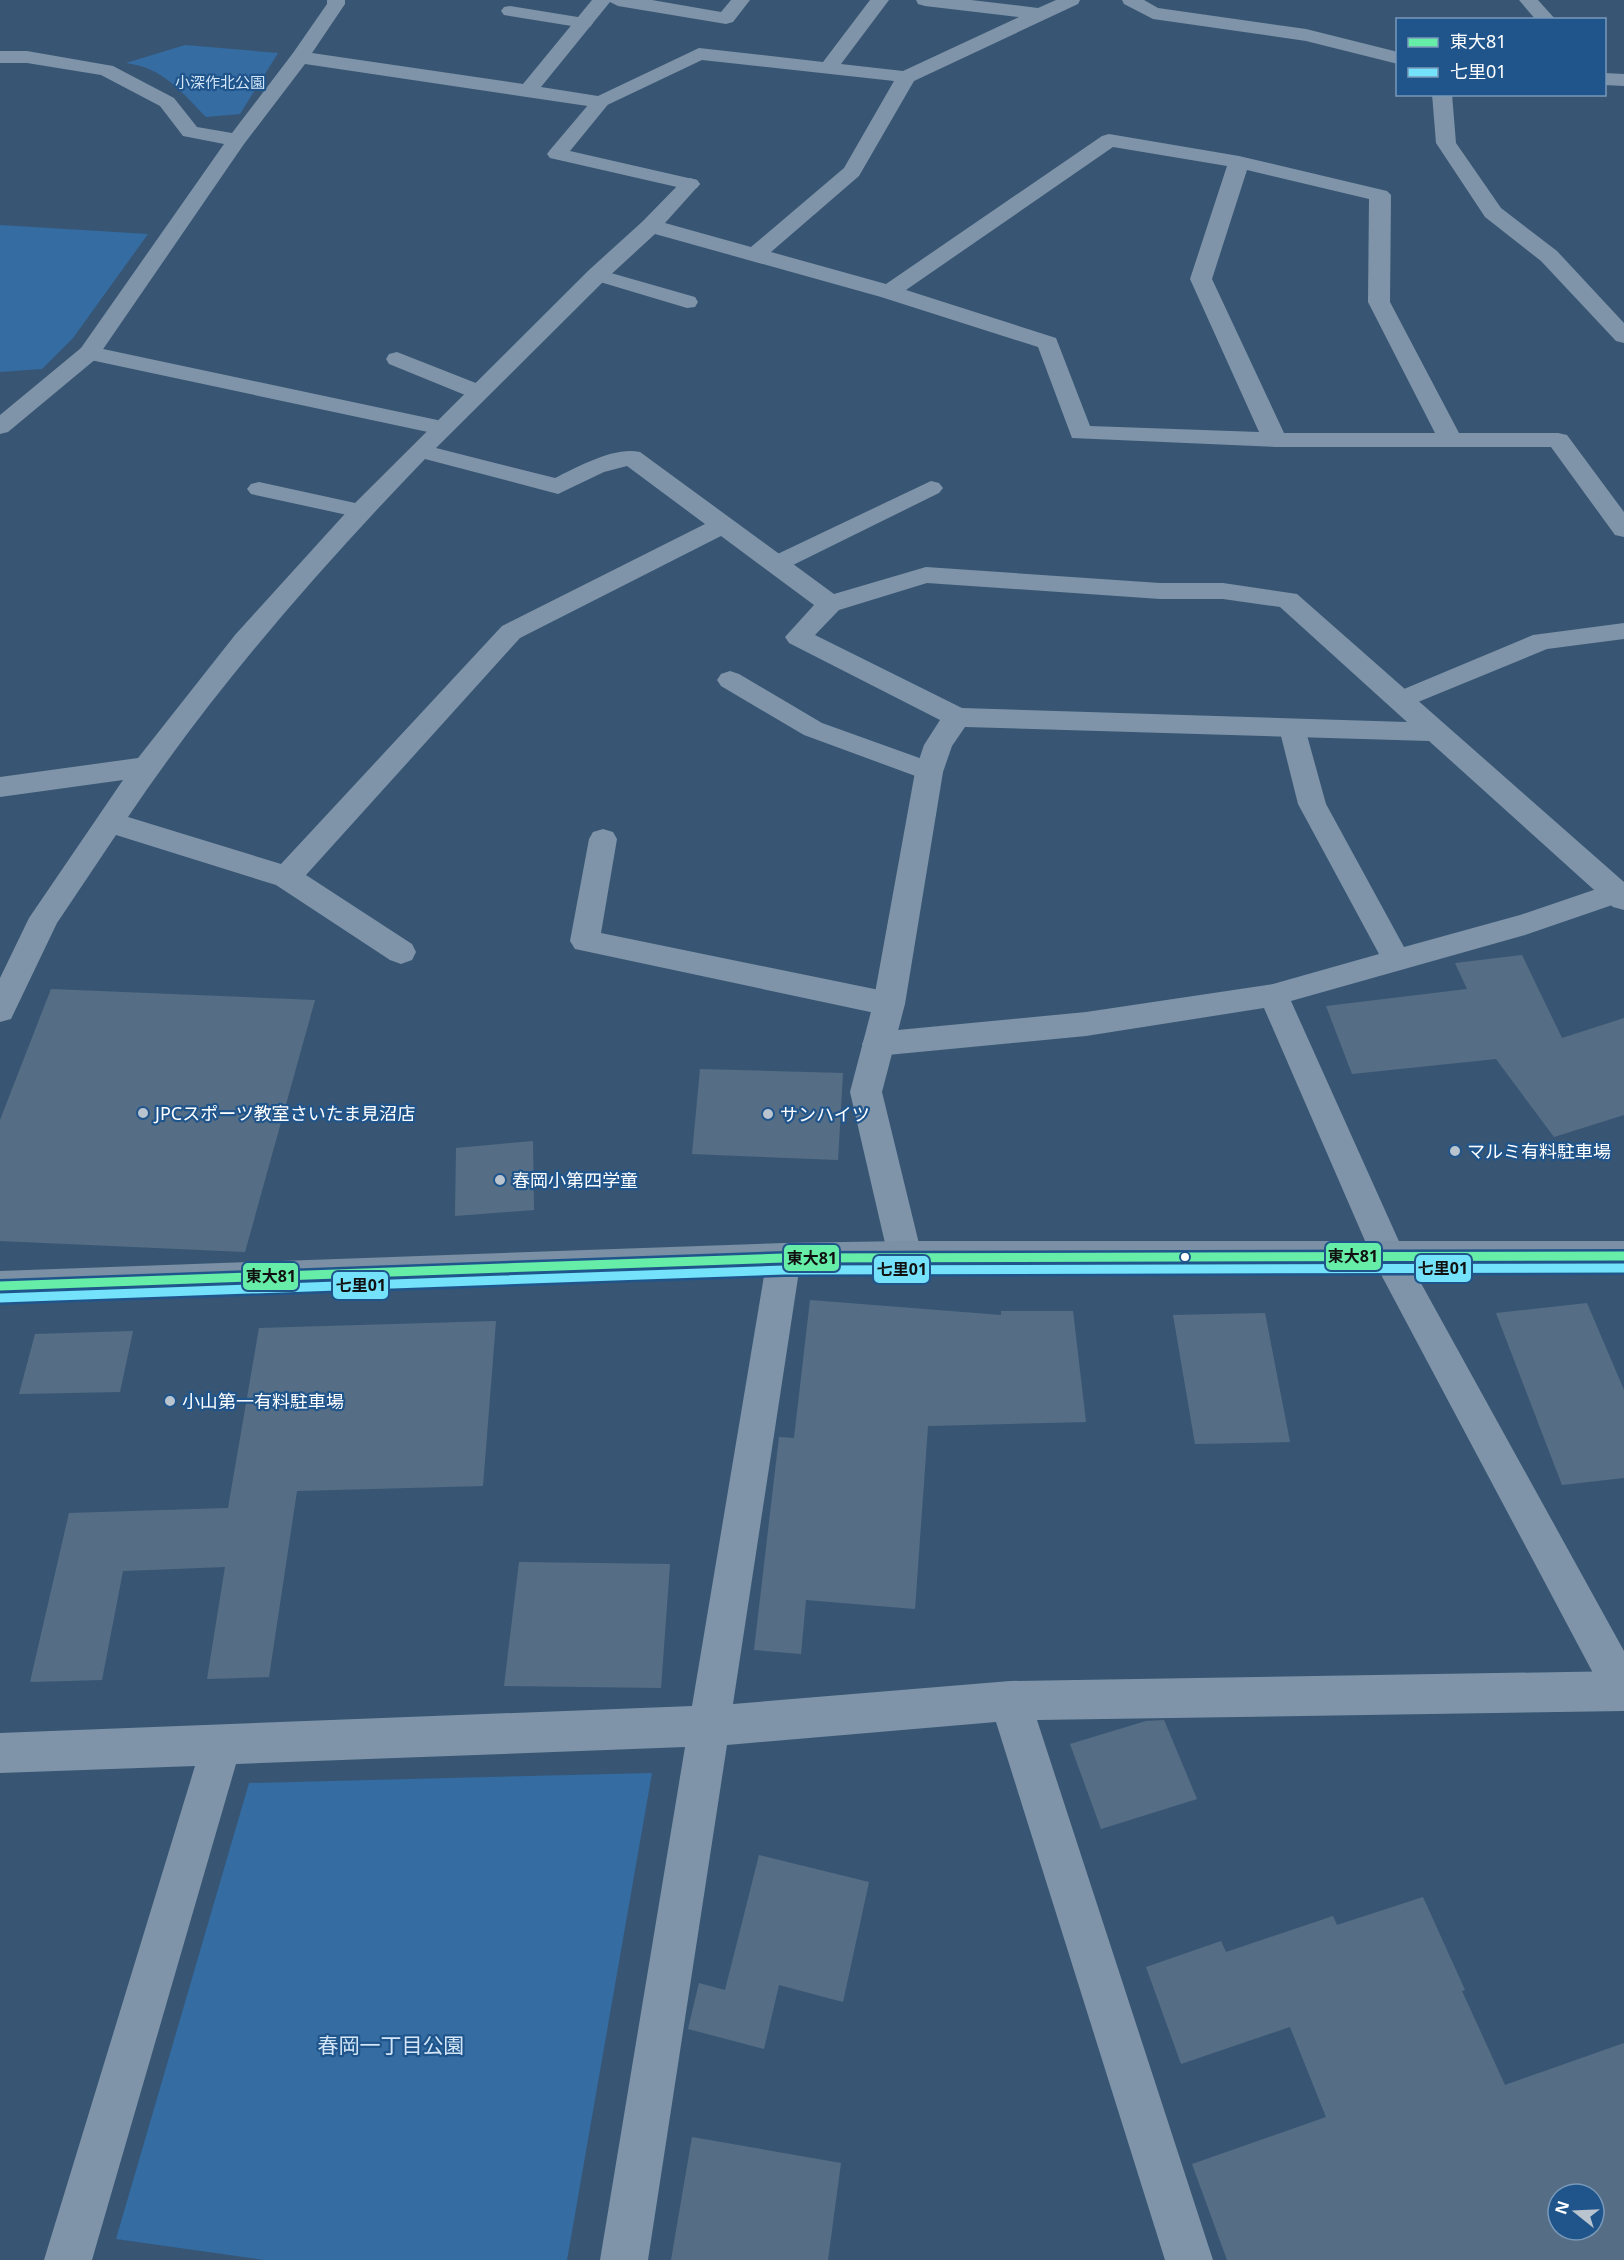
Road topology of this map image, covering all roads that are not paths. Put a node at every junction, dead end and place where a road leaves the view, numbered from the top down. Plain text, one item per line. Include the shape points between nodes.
1 (336, 0) edge
2 (602, 0) edge
3 (618, 0) edge
4 (741, 0) edge
5 (879, 0) edge
6 (925, 0) edge
7 (1071, 0) edge
8 (1131, 0) edge
9 (1528, 0) edge
10 (510, 11) dead end
11 (1040, 14) junction
12 (1545, 18) edge
13 (584, 23) junction
14 (0, 57) edge
15 (300, 57) junction
16 (1396, 57) edge
17 (827, 70) junction
18 (906, 77) junction
19 (1606, 79) edge
20 (1624, 80) edge
21 (528, 91) junction
22 (1442, 96) edge
23 (601, 102) junction
24 (237, 140) junction
25 (1239, 162) junction
26 (690, 184) joint
27 (651, 226) junction
28 (755, 255) junction
29 (597, 275) junction
30 (889, 292) junction
31 (687, 302) dead end
32 (1624, 336) edge
33 (88, 353) junction
34 (397, 359) dead end
35 (478, 392) junction
36 (0, 427) edge
37 (442, 428) junction
38 (1275, 440) junction
39 (1451, 440) junction
40 (421, 451) junction
41 (931, 488) dead end
42 (259, 489) dead end
43 (361, 511) junction
44 (723, 525) junction
45 (1624, 529) edge
46 (776, 564) junction
47 (830, 604) junction
48 (1624, 631) edge
49 (730, 680) dead end
50 (1401, 700) junction
51 (957, 717) junction
52 (1292, 728) junction
53 (1436, 732) junction
54 (147, 767) junction
55 (929, 772) junction
56 (0, 787) edge
57 (110, 822) junction
58 (603, 839) dead end
59 (287, 877) junction
60 (1621, 896) edge
61 (401, 952) dead end
62 (1397, 960) junction
63 (1273, 995) junction
64 (889, 1004) junction
65 (0, 1010) edge
66 (878, 1044) junction
67 (905, 1256) junction
68 (1624, 1256) edge
69 (1389, 1257) junction
70 (784, 1258) junction
71 (0, 1286) edge
72 (1624, 1691) edge
73 (1010, 1701) junction
74 (710, 1726) junction
75 (222, 1744) junction
76 (0, 1754) edge
77 (68, 2260) edge
78 (624, 2260) edge
79 (1189, 2260) edge

1 - 15 street
2 - 13 street
3 - 4 street via 726,18
5 - 17 street
6 - 11 street
7 - 11 street
8 - 16 street via 1153,13 1306,34
9 - 12 street
10 - 13 lane
11 - 18 street
13 - 21 street
14 - 24 street via 27,57 106,70 167,102 190,132
15 - 21 street
15 - 24 street
17 - 18 street
17 - 23 street via 699,54
18 - 28 street via 852,172
19 - 20 street
21 - 23 street
22 - 32 street via 1446,143 1493,212 1549,256
23 - 26 lane via 557,154
24 - 33 street
25 - 30 street via 1109,140
25 - 38 street via 1201,279
25 - 39 street via 1380,195 1378,302
26 - 27 street
27 - 28 street
27 - 29 street
28 - 30 street
29 - 31 lane
29 - 35 street
30 - 38 street via 1048,343 1082,433
33 - 36 street
33 - 37 lane
34 - 35 lane
35 - 37 street
37 - 40 street
38 - 39 street
39 - 45 street via 1558,440
40 - 43 street
40 - 44 street via 558,486 595,467 631,457
41 - 46 lane
42 - 43 lane
43 - 54 street via 244,641
44 - 46 street
44 - 59 street via 511,632
46 - 47 street
47 - 50 street via 926,575 1160,591 1223,591 1288,600
47 - 51 street via 798,637
48 - 50 lane via 1542,641
49 - 55 lane via 813,729
50 - 53 street
51 - 52 street
51 - 55 street via 938,745
52 - 53 street
52 - 62 lane via 1312,804
53 - 60 street
54 - 56 street
54 - 57 street
55 - 64 street
57 - 59 street
57 - 65 street via 44,918
58 - 64 lane via 585,940
59 - 61 street
60 - 62 lane
62 - 63 lane
63 - 66 lane via 1086,1024
63 - 69 lane
64 - 66 street
66 - 67 street via 866,1092
67 - 69 main road
67 - 70 main road
68 - 69 main road
69 - 72 street
70 - 71 main road
70 - 74 street
72 - 73 street
73 - 74 street
73 - 79 street
74 - 75 street
74 - 78 street
75 - 76 street
75 - 77 street

